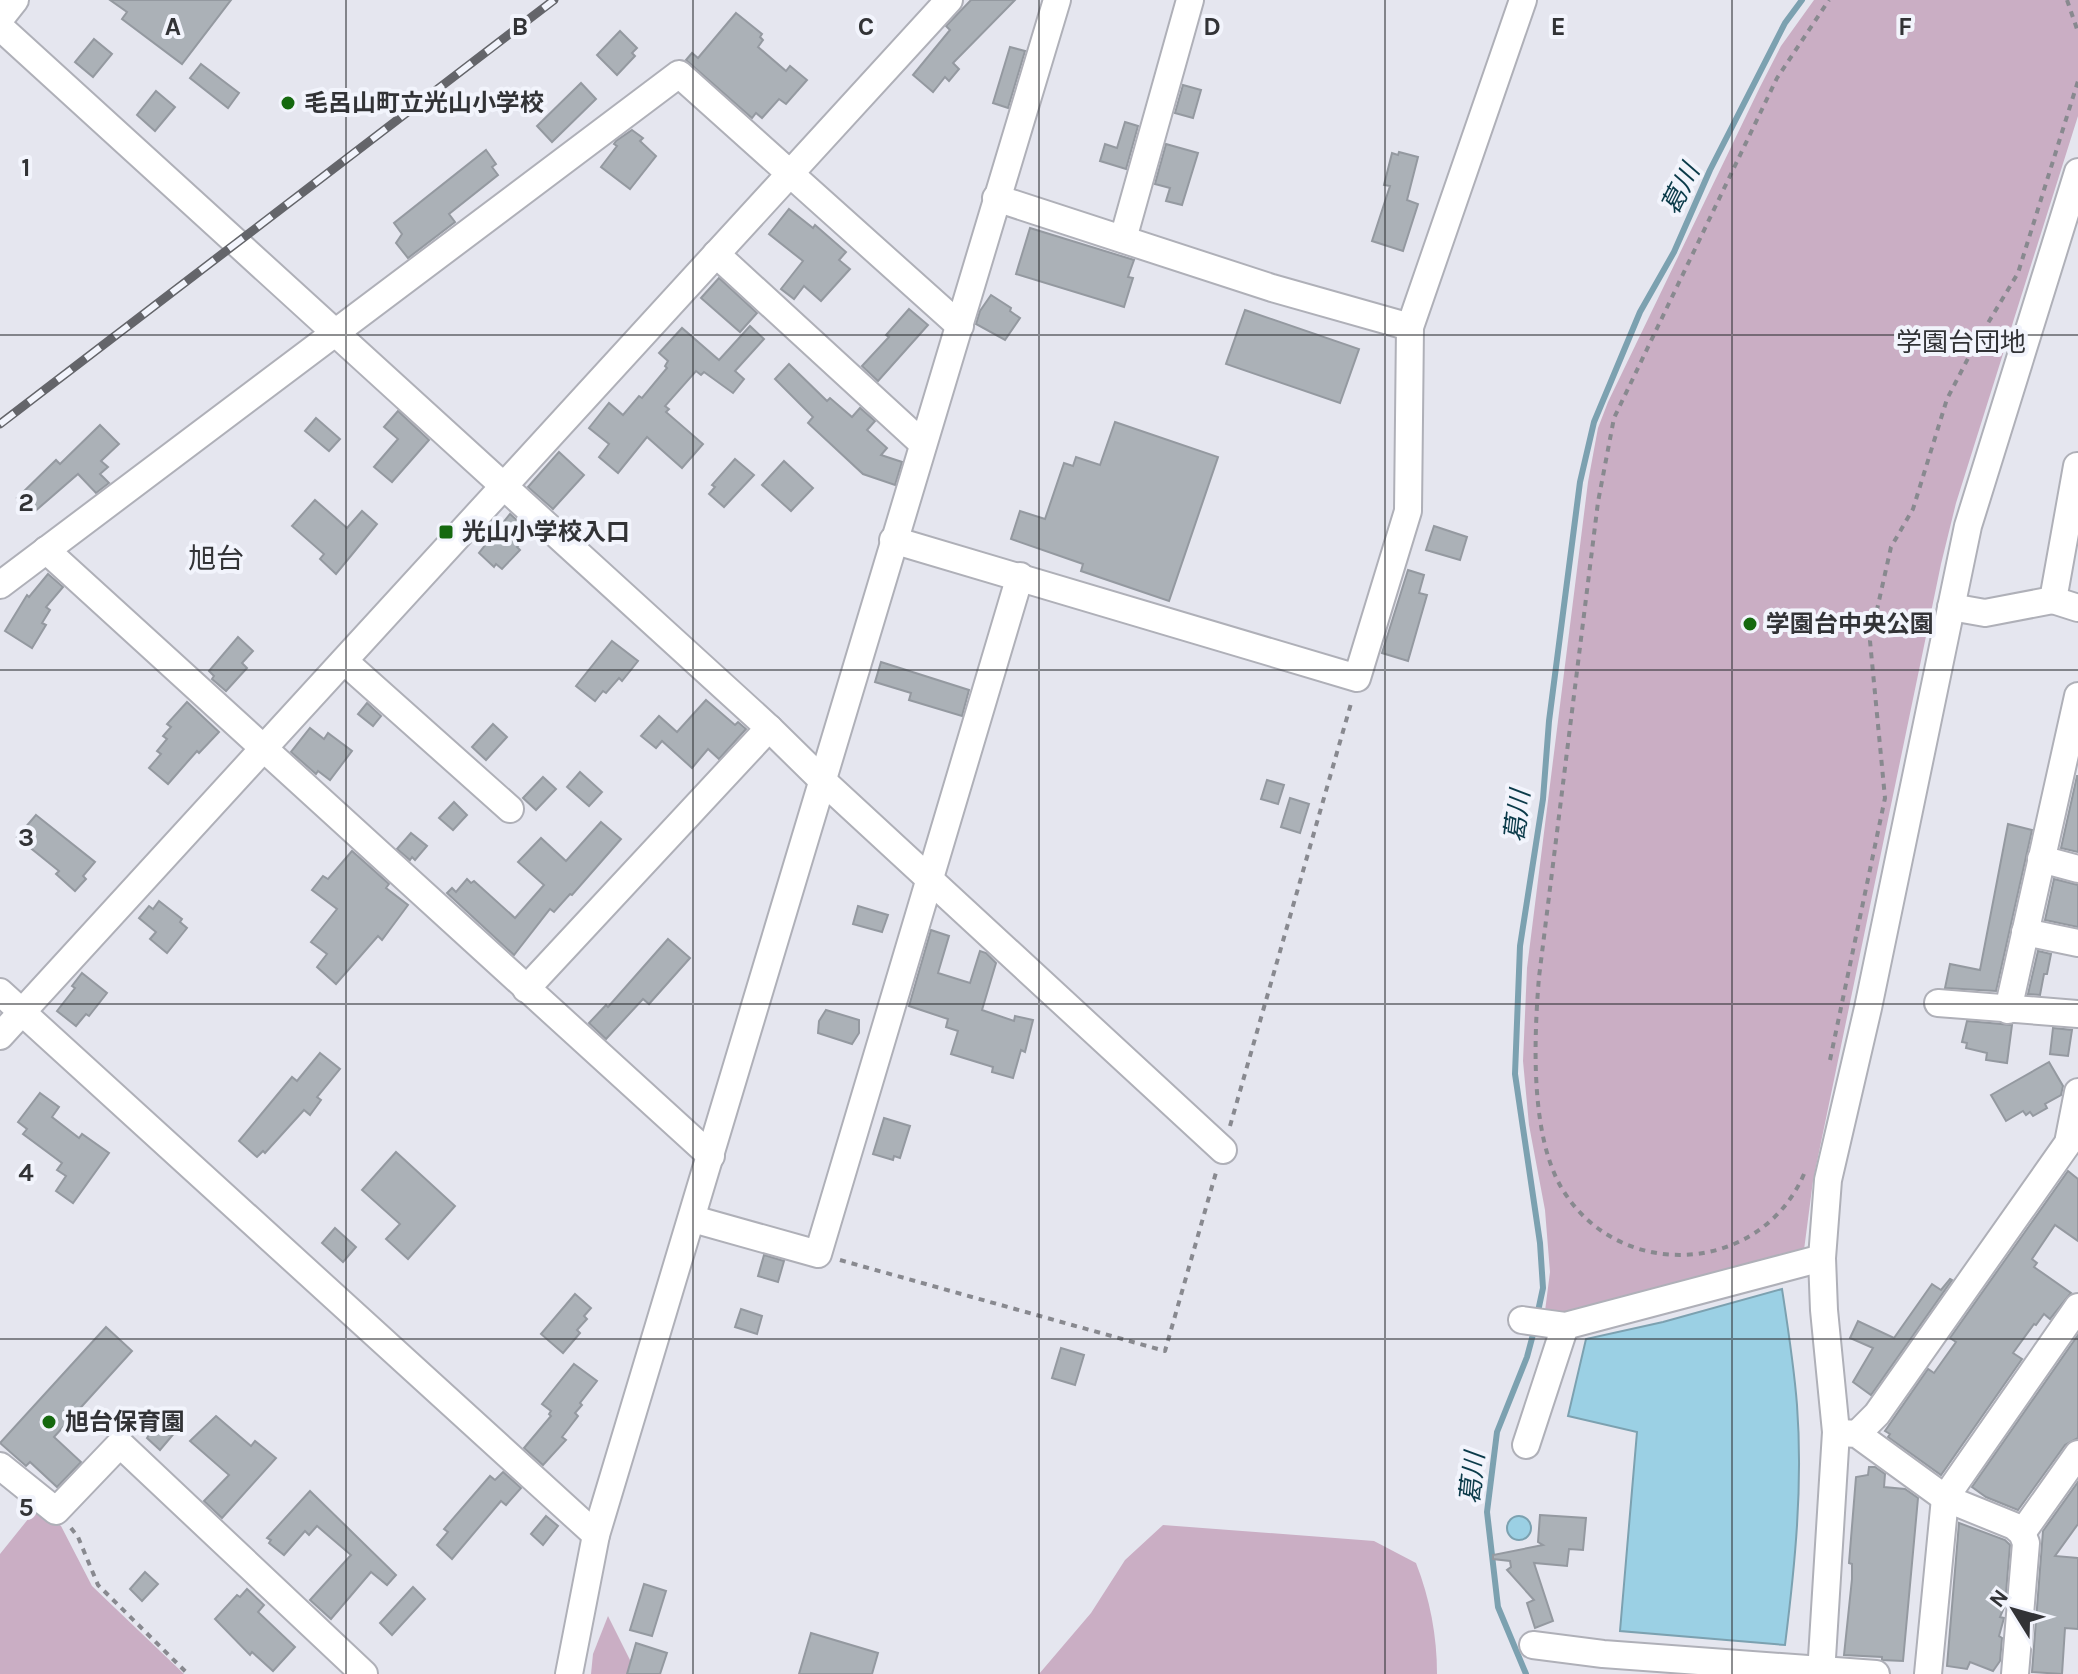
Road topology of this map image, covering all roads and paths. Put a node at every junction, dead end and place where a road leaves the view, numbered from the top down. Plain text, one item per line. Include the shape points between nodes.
1 (15, 0) edge
2 (949, 0) edge
3 (1057, 0) edge
4 (1190, 0) edge
5 (1523, 0) edge
6 (1829, 0) edge
7 (2067, 0) edge
8 (0, 19) edge
9 (0, 27) edge
10 (2078, 32) edge
11 (2078, 81) edge
12 (2078, 172) edge
13 (789, 174) junction
14 (996, 198) junction
15 (1123, 239) junction
16 (716, 254) junction
17 (960, 326) junction
18 (1410, 327) junction
19 (335, 331) junction
20 (923, 444) junction
21 (2078, 466) edge
22 (504, 486) junction
23 (893, 540) junction
24 (46, 550) junction
25 (1020, 576) junction
26 (0, 585) edge
27 (2065, 604) edge
28 (1951, 607) junction
29 (344, 661) junction
30 (1357, 678) junction
31 (2076, 713) edge
32 (769, 728) junction
33 (261, 749) junction
34 (822, 780) junction
35 (2068, 794) edge
36 (510, 809) dead end
37 (2041, 859) junction
38 (2078, 869) edge
39 (930, 878) junction
40 (2025, 932) junction
41 (2078, 943) edge
42 (526, 989) junction
43 (0, 992) edge
44 (1938, 1003) dead end
45 (2008, 1010) junction
46 (22, 1012) junction
47 (2078, 1014) edge
48 (0, 1036) edge
49 (1828, 1070) dead end
50 (2078, 1092) edge
51 (2073, 1148) edge
52 (1223, 1150) junction
53 (711, 1156) junction
54 (1805, 1169) dead end
55 (693, 1219) junction
56 (818, 1254) junction
57 (1822, 1258) junction
58 (2078, 1307) edge
59 (1522, 1320) dead end
60 (1565, 1326) junction
61 (1847, 1433) junction
62 (1526, 1445) dead end
63 (2078, 1454) edge
64 (0, 1466) edge
65 (1945, 1498) junction
66 (56, 1511) junction
67 (2022, 1533) junction
68 (596, 1535) junction
69 (1533, 1645) dead end
70 (1602, 1664) edge
71 (1700, 1667) edge
72 (1821, 1672) edge
73 (188, 1674) edge
74 (364, 1674) edge
75 (569, 1674) edge
76 (1876, 1674) edge
77 (1928, 1674) edge
78 (2015, 1674) edge

1 - 8 street
2 - 13 street
3 - 14 street
4 - 15 street
5 - 18 street
6 - 54 path via 1777,78 1614,418 1598,502 1535,1030 1537,1092 1554,1171 1571,1202 1601,1231 1627,1246 1679,1256 1732,1246 1779,1211
7 - 10 path
9 - 19 street
11 - 49 path via 2018,273 1947,399 1913,509 1891,547 1870,641 1885,798
12 - 28 street via 1968,526
13 - 16 street
13 - 17 street
13 - 19 street via 679,74
14 - 15 street
14 - 17 street
15 - 18 street
16 - 20 street
16 - 22 street
17 - 20 street
18 - 30 street via 1408,511
19 - 22 street
19 - 24 street
20 - 23 street
21 - 27 street
22 - 29 street
22 - 32 street
23 - 25 street
23 - 34 street
24 - 26 street
24 - 33 street
25 - 30 street
25 - 39 street
27 - 28 street via 1985,613
28 - 57 street via 1828,1180
29 - 33 street
29 - 36 street
30 - 52 path
31 - 35 street
32 - 34 street
32 - 42 street
33 - 42 street
33 - 46 street
34 - 39 street
34 - 53 street
35 - 37 street
37 - 38 street
37 - 40 street
39 - 52 street
39 - 56 street
40 - 41 street
40 - 45 street
42 - 53 street
43 - 46 street
44 - 45 street
45 - 47 street
46 - 48 street
46 - 68 street
50 - 51 street
51 - 61 street via 1877,1414
52 - 56 path via 1165,1351
53 - 55 street
55 - 56 street
55 - 68 street
57 - 60 street
57 - 61 street via 1824,1310
58 - 65 street
59 - 60 street
60 - 62 street
61 - 65 street
61 - 72 street
63 - 67 street
64 - 66 street
65 - 67 street
65 - 77 street
66 - 73 path via 78,1537 98,1585
66 - 74 street via 120,1444
67 - 78 street via 2026,1543
68 - 75 street
69 - 70 street
70 - 71 street
71 - 72 street
72 - 76 street

